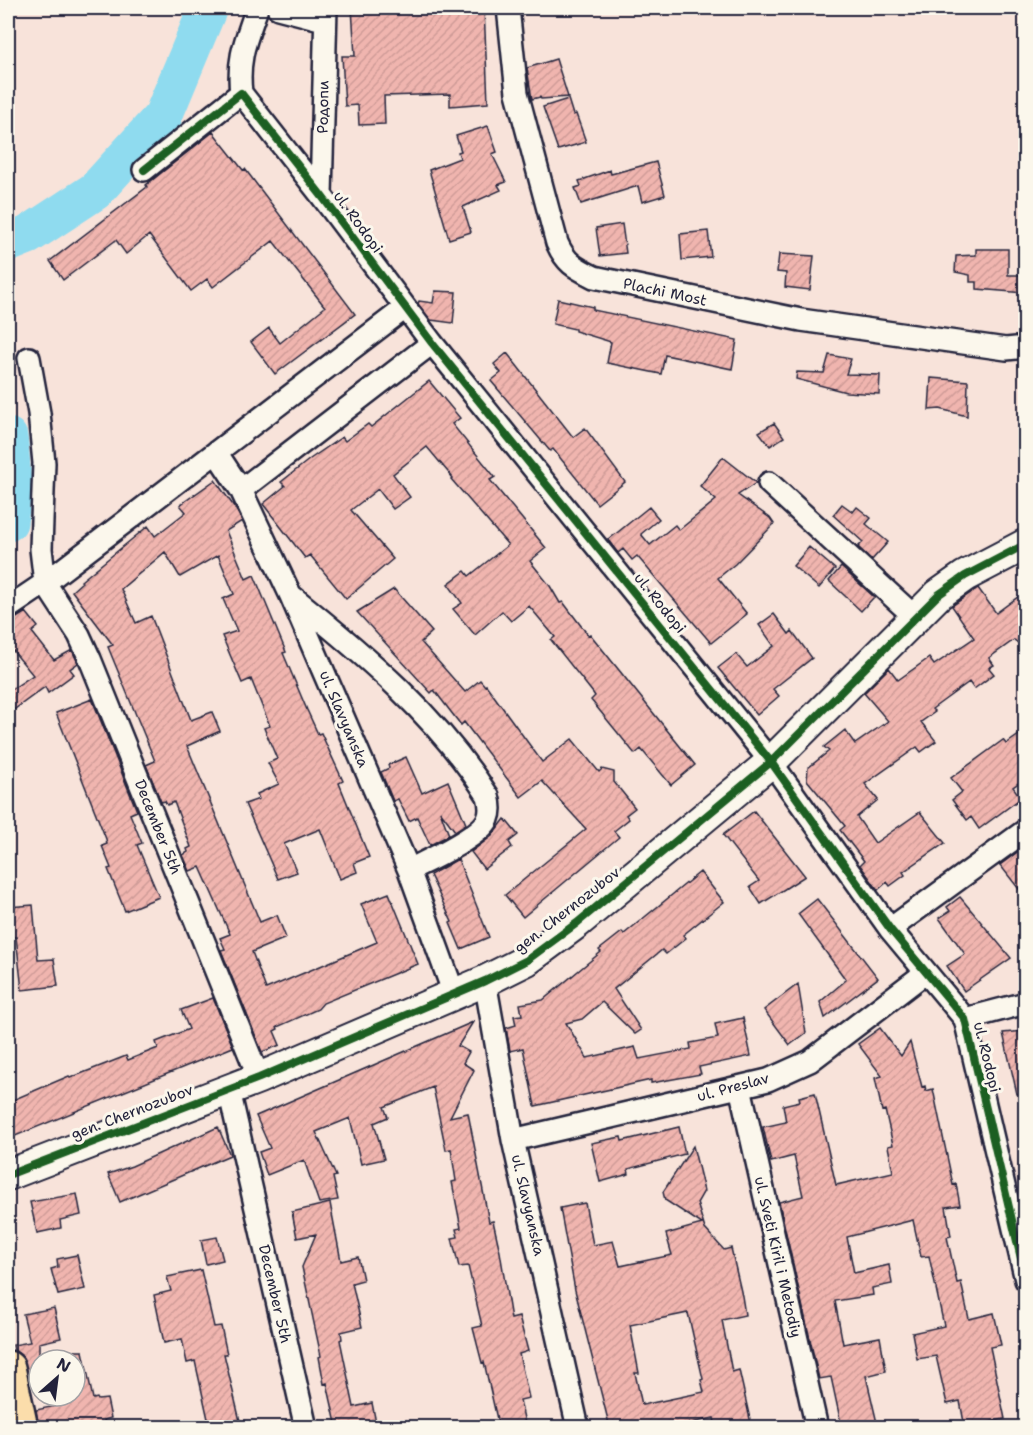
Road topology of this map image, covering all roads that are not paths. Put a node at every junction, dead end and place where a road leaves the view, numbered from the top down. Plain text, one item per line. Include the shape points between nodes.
1 (257, 8) edge
2 (278, 8) edge
3 (508, 8) edge
4 (325, 14) edge
5 (241, 93) junction
6 (144, 170) dead end
7 (321, 195) junction
8 (405, 308) junction
9 (432, 343) junction
10 (1026, 347) edge
11 (28, 358) dead end
12 (216, 452) junction
13 (769, 483) dead end
14 (242, 490) junction
15 (1026, 544) edge
16 (45, 583) junction
17 (291, 596) junction
18 (8, 608) edge
19 (916, 618) junction
20 (771, 762) junction
21 (1026, 830) edge
22 (409, 870) junction
23 (890, 929) junction
24 (925, 973) junction
25 (485, 981) junction
26 (454, 994) junction
27 (1026, 1003) edge
28 (965, 1019) junction
29 (259, 1078) junction
30 (740, 1087) junction
31 (228, 1090) junction
32 (513, 1140) junction
33 (8, 1175) edge
34 (1026, 1280) edge
35 (8, 1368) edge
36 (21, 1428) edge
37 (306, 1428) edge
38 (578, 1428) edge
39 (817, 1428) edge

1 - 5 street via 238,72
2 - 4 street, Родопи
3 - 10 street, Plachi Most via 517,93 557,243 564,259 576,268 594,277 801,320 1006,349
4 - 7 street, Родопи
5 - 6 street
5 - 7 street, ul. Rodopi
7 - 8 street, ul. Rodopi
8 - 9 street, ul. Rodopi
8 - 12 street
9 - 14 street
9 - 20 street, ul. Rodopi
11 - 16 street via 44,462 41,549
12 - 14 street, ul. Slavyanska
12 - 16 street
13 - 19 street
14 - 17 street, ul. Slavyanska
15 - 19 street, gen. Chernozubov via 965,576 938,595
16 - 18 street
16 - 29 street, December 5th via 90,659
17 - 22 street, ul. Slavyanska
17 - 22 street via 353,646 415,705 488,796 489,814 482,827
19 - 20 street, gen. Chernozubov
20 - 23 street, ul. Rodopi
20 - 25 street, gen. Chernozubov via 577,923 527,960
21 - 23 street
22 - 26 street, ul. Slavyanska
23 - 24 street, ul. Rodopi
24 - 28 street, ul. Rodopi
24 - 30 street, ul. Preslav via 810,1061 768,1080
25 - 26 street, gen. Chernozubov
25 - 32 street, ul. Slavyanska
26 - 29 street, gen. Chernozubov
27 - 28 street
28 - 34 street, ul. Rodopi
29 - 31 street, gen. Chernozubov
30 - 32 street, ul. Preslav
30 - 39 street, ul. Sveti Kiril i Metodiy
31 - 33 street, gen. Chernozubov
31 - 37 street, December 5th
32 - 38 street, ul. Slavyanska
35 - 36 main road

